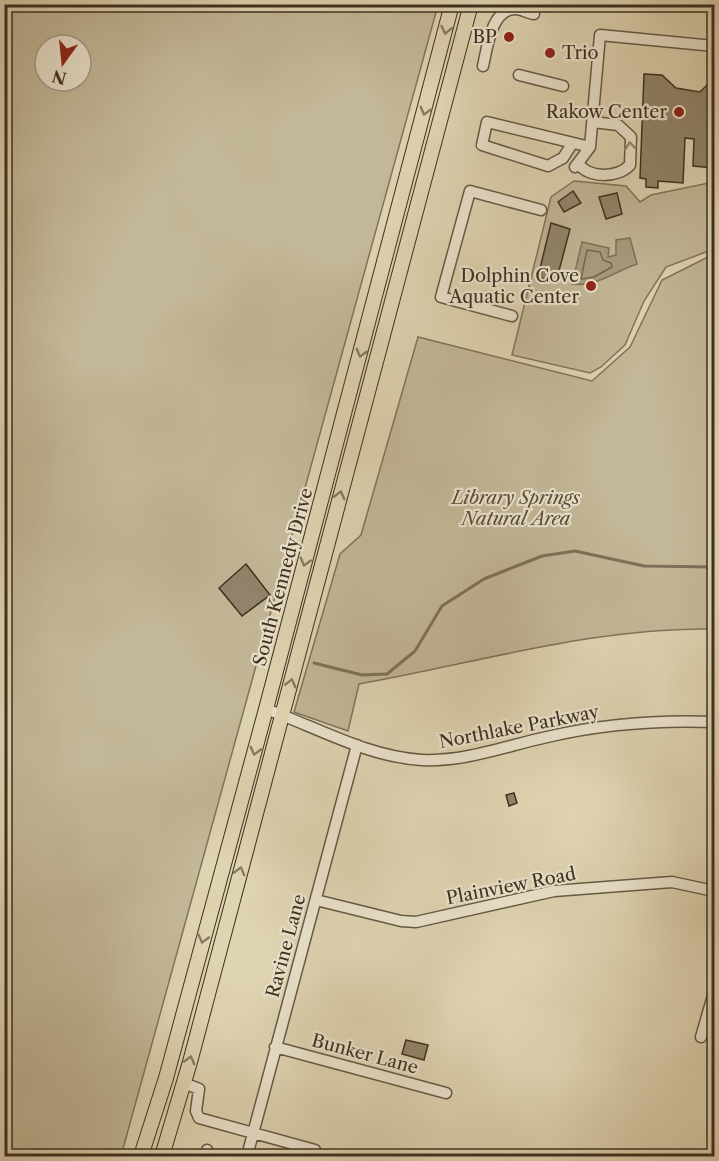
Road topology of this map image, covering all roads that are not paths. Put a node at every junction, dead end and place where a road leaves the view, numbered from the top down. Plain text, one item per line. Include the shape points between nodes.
1 (452, 4) edge
2 (471, 4) edge
3 (534, 14) dead end
4 (714, 45) edge
5 (483, 66) dead end
6 (519, 75) dead end
7 (563, 86) dead end
8 (593, 122) junction
9 (572, 144) junction
10 (590, 147) junction
11 (541, 210) dead end
12 (512, 316) dead end
13 (266, 709) junction
14 (283, 715) junction
15 (714, 722) edge
16 (357, 745) junction
17 (714, 891) edge
18 (316, 900) junction
19 (714, 992) edge
20 (701, 1037) dead end
21 (275, 1047) junction
22 (184, 1083) junction
23 (446, 1093) dead end
24 (253, 1133) junction
25 (141, 1156) edge
26 (162, 1156) edge
27 (247, 1156) edge
28 (314, 1156) edge

1 -> 13 main road, South Kennedy Drive
14 -> 2 main road, South Kennedy Drive
3 - 5 street via 514,9 501,14 492,30
4 - 8 street via 600,35
6 - 7 street
8 - 10 street
10 -> 8 street via 576,165 583,171 619,174 630,165 631,137 618,125
9 - 9 street via 488,122 482,145 548,166 563,158
9 - 10 street
11 - 12 street via 470,191 441,297
13 - 14 street, Northlake Parkway
13 -> 25 main road, South Kennedy Drive via 166,1078
14 - 16 street, Northlake Parkway
22 -> 14 main road, South Kennedy Drive
15 - 16 street, Northlake Parkway via 667,720 586,728 448,759 409,759
16 - 18 street, Ravine Lane
17 - 18 street, Plainview Road via 672,882 554,891 416,922
18 - 21 street, Ravine Lane
19 - 20 street
21 - 23 street, Bunker Lane
21 - 24 street, Ravine Lane
22 - 24 street via 199,1089 199,1118
22 - 26 main road, South Kennedy Drive
24 - 27 street, Ravine Lane
24 - 28 street via 315,1150

